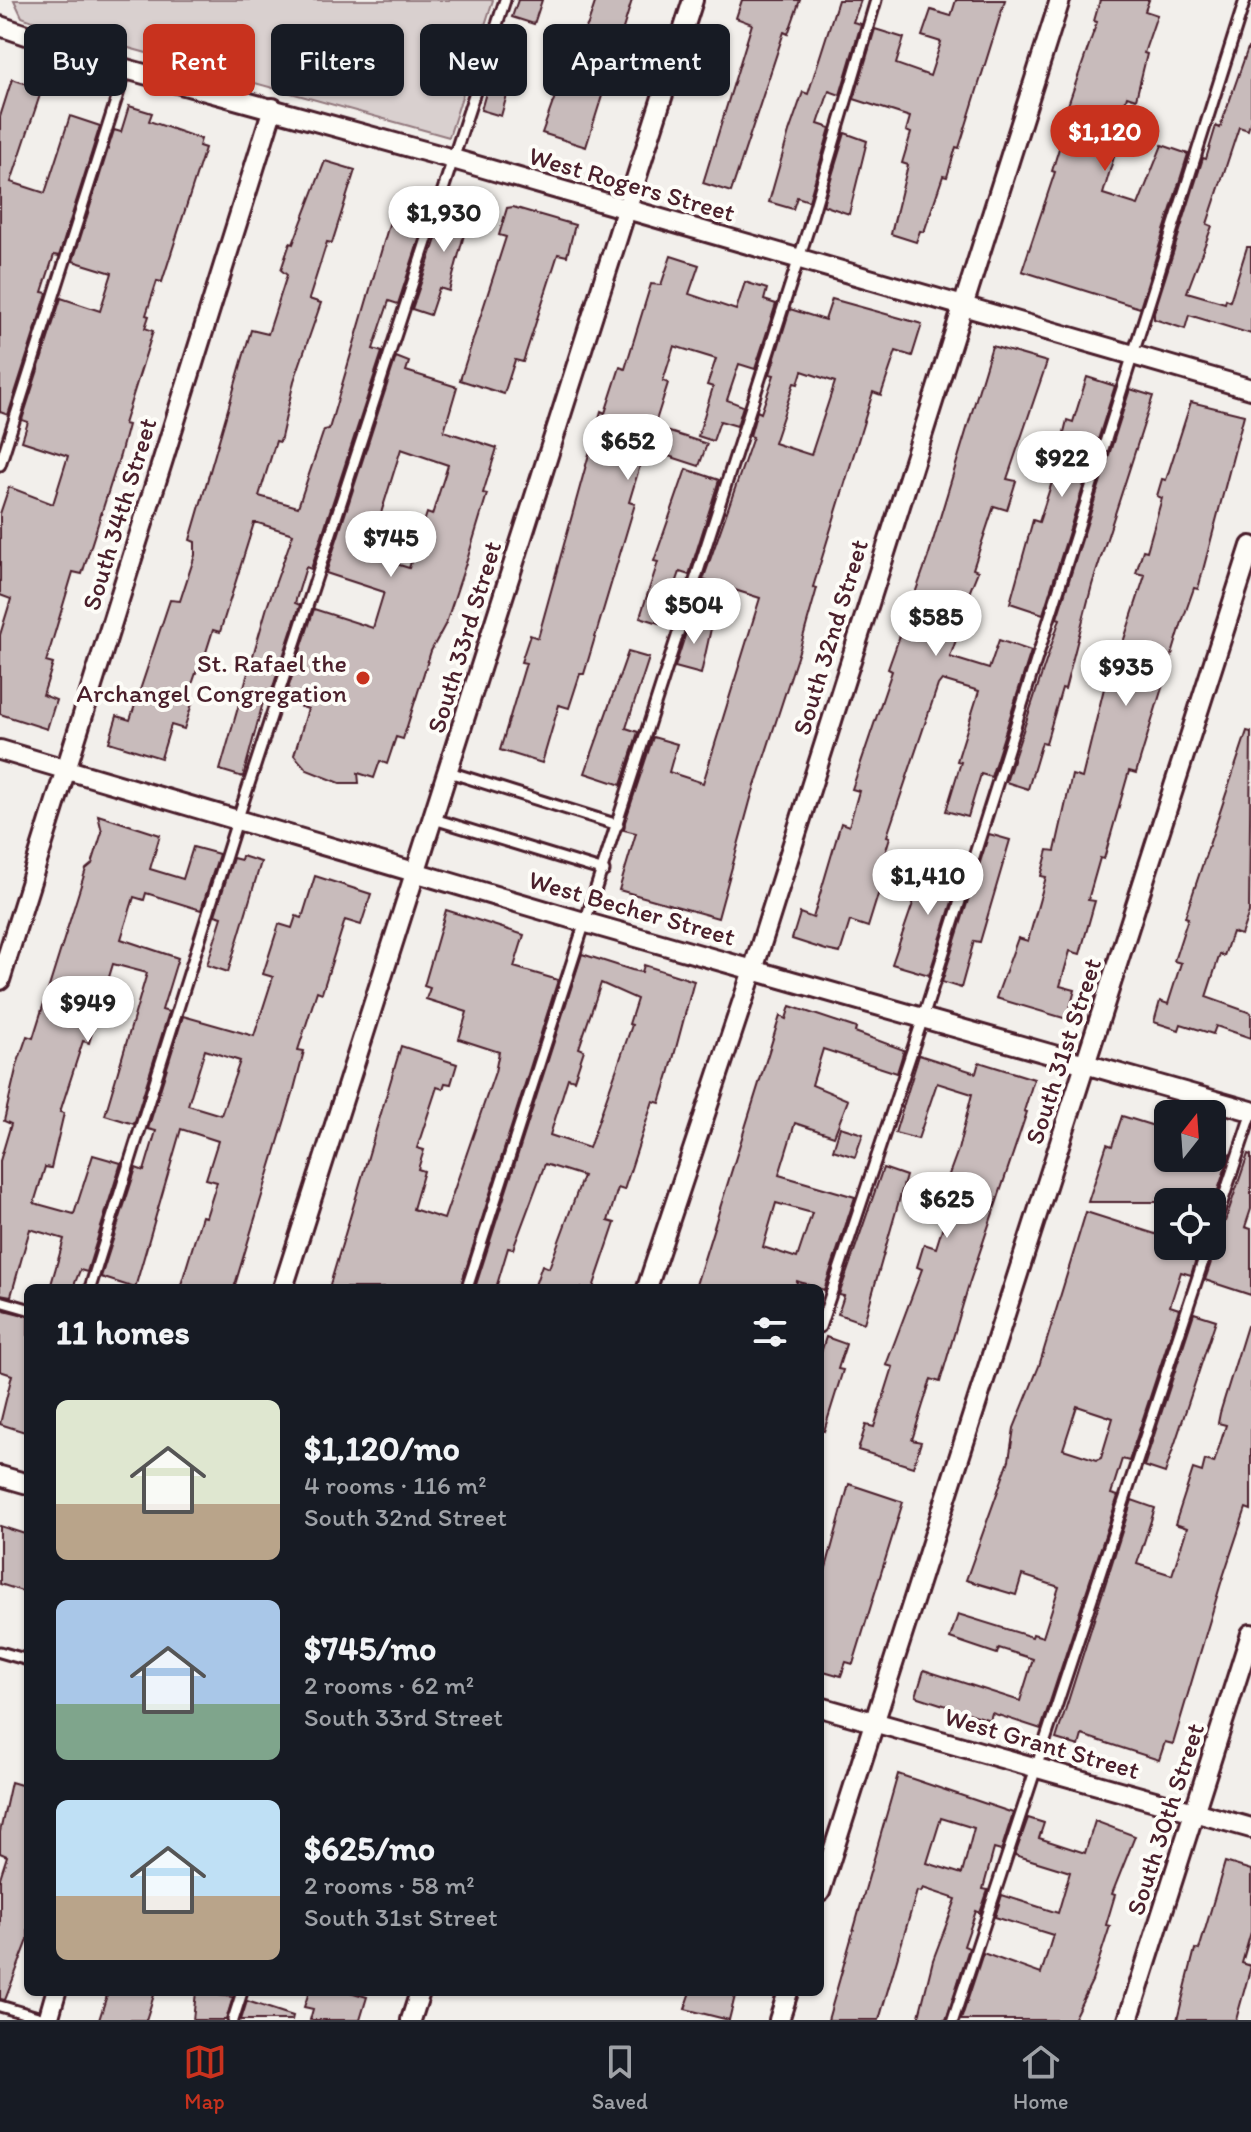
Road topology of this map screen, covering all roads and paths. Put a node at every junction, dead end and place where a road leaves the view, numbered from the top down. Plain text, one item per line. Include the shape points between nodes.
1 (505, 0) edge
2 (693, 0) edge
3 (876, 0) edge
4 (1060, 0) edge
5 (1245, 0) edge
6 (0, 26) edge
7 (24, 34) edge
8 (127, 69) edge
9 (117, 96) edge
10 (273, 108) junction
11 (453, 159) junction
12 (626, 209) junction
13 (798, 260) junction
14 (962, 305) junction
15 (1132, 355) junction
16 (1251, 389) edge
17 (0, 465) edge
18 (1251, 546) edge
19 (0, 750) edge
20 (66, 770) junction
21 (449, 772) junction
22 (434, 819) junction
23 (237, 821) junction
24 (618, 825) junction
25 (604, 871) junction
26 (416, 873) junction
27 (587, 923) junction
28 (753, 970) junction
29 (0, 980) edge
30 (923, 1018) junction
31 (1086, 1064) junction
32 (1251, 1113) edge
33 (1226, 1190) edge
34 (1203, 1260) edge
35 (91, 1284) edge
36 (284, 1284) edge
37 (468, 1284) edge
38 (648, 1284) edge
39 (0, 1301) edge
40 (24, 1308) edge
41 (824, 1315) edge
42 (0, 1476) edge
43 (24, 1483) edge
44 (1251, 1634) edge
45 (0, 1652) edge
46 (24, 1659) edge
47 (824, 1708) edge
48 (875, 1723) junction
49 (1035, 1769) junction
50 (1195, 1812) junction
51 (1251, 1828) edge
52 (824, 1880) edge
53 (55, 1996) edge
54 (241, 1996) edge
55 (419, 1996) edge
56 (787, 1996) edge
57 (0, 2006) edge
58 (48, 2020) edge
59 (233, 2020) edge
60 (411, 2020) edge
61 (779, 2020) edge
62 (953, 2020) edge
63 (1128, 2020) edge

1 - 11 lane
2 - 12 street, South 33rd Street
3 - 13 lane
4 - 14 street, South 32nd Street
5 - 15 lane
6 - 7 street, West Rogers Street
8 - 10 street, West Rogers Street
9 - 17 lane
10 - 11 street, West Rogers Street
10 - 20 street, South 34th Street
11 - 12 street, West Rogers Street
11 - 23 lane
12 - 13 street, West Rogers Street
12 - 21 street, South 33rd Street
13 - 14 street, West Rogers Street
13 - 24 lane
14 - 15 street, West Rogers Street
14 - 28 street, South 32nd Street
15 - 16 street, West Rogers Street
15 - 30 lane
18 - 31 street, South 31st Street
19 - 20 street, West Becher Street
20 - 23 street, West Becher Street
20 - 29 street, South 34th Street
21 - 22 street, South 33rd Street
21 - 24 lane
22 - 25 lane
22 - 26 street, South 33rd Street
23 - 26 street, West Becher Street
23 - 35 lane
24 - 25 lane
25 - 27 lane
26 - 27 street, West Becher Street
26 - 36 street, South 33rd Street
27 - 28 street, West Becher Street
27 - 37 lane
28 - 30 street, West Becher Street
28 - 38 street, South 32nd Street
30 - 31 street, West Becher Street
30 - 41 lane
31 - 32 street, West Becher Street
31 - 48 street, South 31st Street
32 - 33 lane
34 - 49 lane
39 - 40 lane
42 - 43 street
44 - 50 street, South 30th Street
45 - 46 lane
47 - 48 street, West Grant Street
48 - 49 street, West Grant Street
48 - 52 street, South 31st Street
49 - 50 street, West Grant Street
49 - 62 lane
50 - 51 street, West Grant Street
50 - 63 street, South 30th Street
53 - 58 street
54 - 59 lane
55 - 60 street
56 - 61 street
57 - 58 lane

